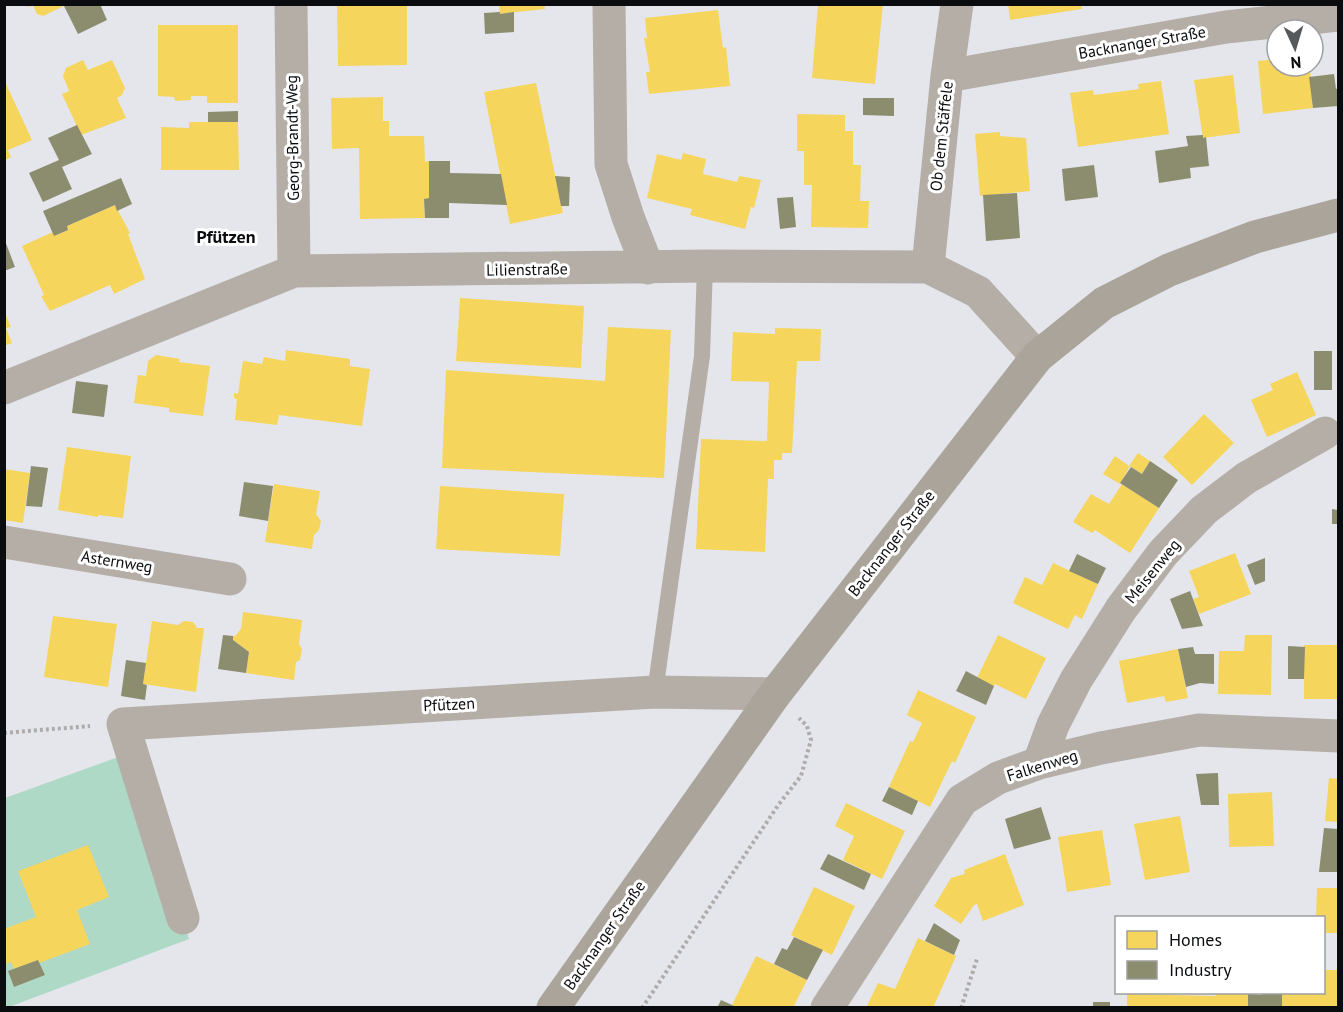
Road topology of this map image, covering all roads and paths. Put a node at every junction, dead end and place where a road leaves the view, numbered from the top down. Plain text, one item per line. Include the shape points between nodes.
1 (291, 4) edge
2 (609, 4) edge
3 (957, 4) edge
4 (1251, 4) edge
5 (1338, 15) edge
6 (1226, 27) junction
7 (947, 76) junction
8 (1338, 215) edge
9 (705, 266) junction
10 (648, 267) junction
11 (928, 267) junction
12 (294, 271) junction
13 (1037, 357) junction
14 (4, 388) edge
15 (1325, 433) dead end
16 (4, 542) edge
17 (230, 579) dead end
18 (655, 692) junction
19 (774, 694) junction
20 (123, 724) junction
21 (4, 733) edge
22 (1338, 736) edge
23 (1039, 763) junction
24 (183, 918) dead end
25 (977, 959) dead end
26 (553, 1008) edge
27 (642, 1008) edge
28 (827, 1008) edge
29 (961, 1008) edge

1 - 12 street, Georg-Brandt-Weg
2 - 10 street via 611,164
3 - 7 street, Ob dem Stäffele
4 - 6 street
5 - 6 street, Backnanger Straße
6 - 7 street, Backnanger Straße
7 - 11 street, Ob dem Stäffele
8 - 13 street, Backnanger Straße via 1255,237 1169,270 1104,303
9 - 10 street, Lilienstraße
9 - 11 street, Lilienstraße
9 - 18 lane via 702,356
10 - 12 street, Lilienstraße
11 - 13 street, Lilienstraße via 978,292
12 - 14 street, Lilienstraße
13 - 19 street, Backnanger Straße
15 - 23 street, Meisenweg via 1246,478 1204,510 1163,553 1121,609 1076,680
16 - 17 street, Asternweg
18 - 19 street, Pfützen
18 - 20 street, Pfützen
19 - 26 street, Backnanger Straße
19 - 27 path via 807,726 811,740 801,776
20 - 21 path
20 - 24 street
22 - 23 street, Falkenweg via 1199,730
23 - 28 street, Falkenweg via 998,778 962,800
25 - 29 path

